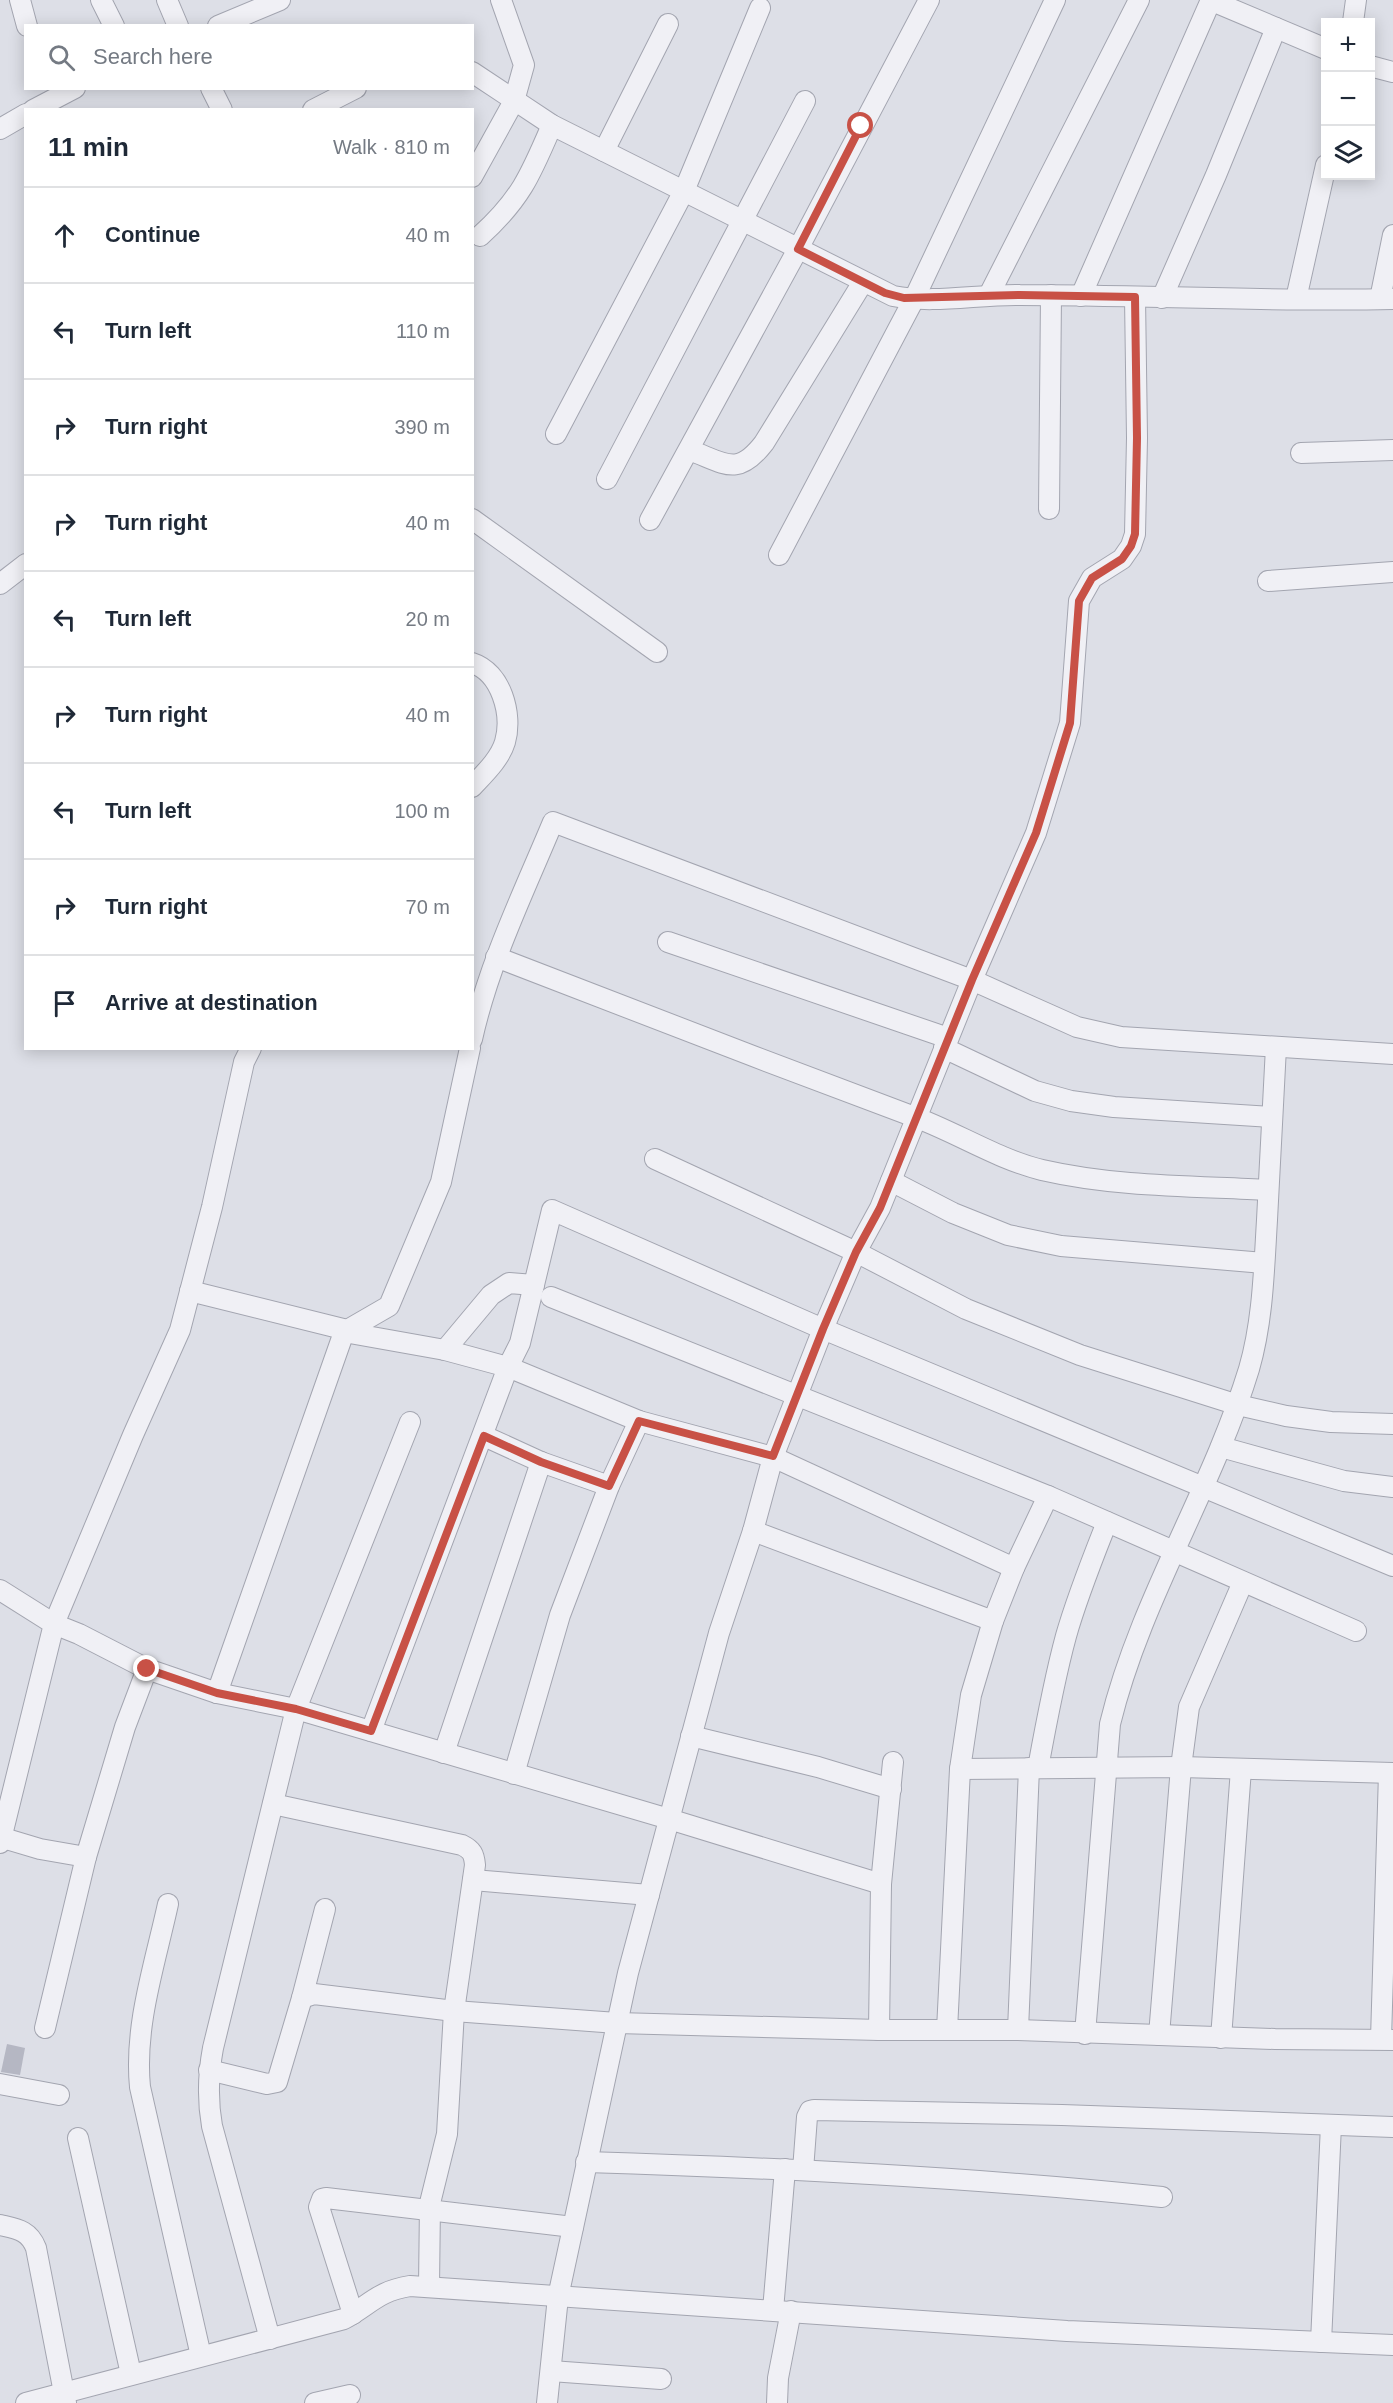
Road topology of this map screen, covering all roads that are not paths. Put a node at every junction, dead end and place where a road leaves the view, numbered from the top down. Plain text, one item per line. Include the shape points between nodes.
1 (20, 0) edge
2 (101, 0) edge
3 (167, 0) edge
4 (280, 0) edge
5 (501, 0) edge
6 (929, 0) edge
7 (1055, 0) edge
8 (1139, 0) edge
9 (1210, 0) edge
10 (1356, 0) edge
11 (760, 9) dead end
12 (1354, 18) edge
13 (26, 24) edge
14 (113, 24) edge
15 (177, 24) edge
16 (223, 24) edge
17 (668, 24) dead end
18 (1276, 28) junction
19 (1321, 47) edge
20 (1375, 67) edge
21 (1393, 72) edge
22 (474, 73) edge
23 (71, 90) edge
24 (212, 90) edge
25 (352, 90) edge
26 (514, 101) junction
27 (805, 101) dead end
28 (46, 102) edge
29 (221, 108) edge
30 (317, 108) edge
31 (24, 115) edge
32 (552, 125) junction
33 (0, 129) edge
34 (604, 151) junction
35 (474, 173) edge
36 (1323, 180) edge
37 (684, 191) junction
38 (744, 220) junction
39 (1393, 235) edge
40 (480, 236) dead end
41 (798, 249) junction
42 (863, 282) junction
43 (989, 295) junction
44 (1051, 296) junction
45 (1081, 296) junction
46 (1135, 297) junction
47 (1162, 298) junction
48 (914, 299) junction
49 (1296, 299) junction
50 (1386, 299) edge
51 (556, 434) dead end
52 (689, 450) junction
53 (1393, 450) edge
54 (1301, 453) dead end
55 (607, 479) dead end
56 (1050, 509) dead end
57 (474, 520) edge
58 (650, 520) dead end
59 (779, 555) dead end
60 (24, 566) edge
61 (1393, 572) edge
62 (1268, 581) dead end
63 (0, 584) edge
64 (657, 652) dead end
65 (474, 664) edge
66 (474, 785) edge
67 (668, 942) dead end
68 (496, 957) junction
69 (972, 980) junction
70 (474, 1031) edge
71 (946, 1043) junction
72 (1276, 1047) junction
73 (249, 1050) edge
74 (471, 1050) edge
75 (1393, 1054) edge
76 (917, 1118) junction
77 (1272, 1118) junction
78 (655, 1159) dead end
79 (891, 1181) junction
80 (1268, 1190) junction
81 (856, 1252) junction
82 (1264, 1263) junction
83 (534, 1285) junction
84 (190, 1291) junction
85 (551, 1298) dead end
86 (823, 1329) junction
87 (344, 1332) junction
88 (446, 1350) junction
89 (508, 1367) junction
90 (797, 1396) junction
91 (1238, 1405) junction
92 (639, 1421) junction
93 (410, 1422) dead end
94 (1393, 1424) edge
95 (484, 1436) junction
96 (1221, 1447) junction
97 (773, 1456) junction
98 (541, 1462) junction
99 (609, 1486) junction
100 (1204, 1487) junction
101 (1393, 1487) edge
102 (1048, 1496) junction
103 (1107, 1522) junction
104 (753, 1531) junction
105 (1175, 1553) junction
106 (1393, 1566) edge
107 (1014, 1568) junction
108 (1243, 1582) junction
109 (0, 1590) edge
110 (993, 1621) junction
111 (54, 1624) junction
112 (1356, 1631) dead end
113 (147, 1669) junction
114 (217, 1693) junction
115 (296, 1709) junction
116 (371, 1731) junction
117 (691, 1736) junction
118 (444, 1753) junction
119 (893, 1762) dead end
120 (1181, 1767) junction
121 (1034, 1768) junction
122 (1105, 1768) junction
123 (960, 1769) junction
124 (1241, 1769) junction
125 (1391, 1773) edge
126 (514, 1774) junction
127 (891, 1789) junction
128 (273, 1804) junction
129 (669, 1819) junction
130 (0, 1839) edge
131 (86, 1857) junction
132 (473, 1880) junction
133 (881, 1884) junction
134 (649, 1895) junction
135 (168, 1904) dead end
136 (325, 1909) dead end
137 (302, 1998) junction
138 (454, 2011) junction
139 (617, 2023) junction
140 (45, 2028) dead end
141 (879, 2030) junction
142 (947, 2030) junction
143 (1018, 2030) junction
144 (1085, 2034) junction
145 (1159, 2035) junction
146 (1221, 2038) junction
147 (1387, 2040) edge
148 (209, 2070) junction
149 (0, 2084) edge
150 (59, 2095) dead end
151 (1330, 2125) junction
152 (1393, 2127) edge
153 (78, 2138) dead end
154 (586, 2162) junction
155 (794, 2169) junction
156 (1162, 2197) dead end
157 (430, 2210) junction
158 (0, 2225) edge
159 (573, 2227) junction
160 (429, 2288) junction
161 (558, 2297) junction
162 (782, 2311) junction
163 (353, 2314) junction
164 (270, 2339) junction
165 (1321, 2342) junction
166 (1393, 2345) edge
167 (201, 2356) junction
168 (551, 2371) junction
169 (131, 2374) junction
170 (661, 2379) dead end
171 (350, 2395) dead end
172 (65, 2397) edge
173 (26, 2403) edge
174 (315, 2403) edge
175 (547, 2403) edge
176 (777, 2403) edge

1 - 13 street
2 - 14 street
3 - 15 street
4 - 16 street
5 - 26 street via 524,64
6 - 41 street
7 - 48 street
8 - 43 street
9 - 18 street
9 - 45 street
10 - 12 street
11 - 37 street
17 - 34 street
18 - 19 street
18 - 47 street
20 - 21 street
22 - 26 street
23 - 28 street
24 - 29 street
25 - 30 street
26 - 32 street
26 - 35 street
27 - 38 street
31 - 33 street
32 - 34 street
32 - 40 street via 515,201
34 - 37 street
36 - 49 street
37 - 38 street
37 - 51 street
38 - 41 street
38 - 55 street
39 - 50 street
41 - 42 street
41 - 52 street
42 - 48 street via 893,296
42 - 52 street via 752,459 730,465
43 - 44 street
43 - 48 street
44 - 45 street
44 - 56 street
45 - 46 street
46 - 47 street
46 - 69 street via 1135,534 1122,559 1092,578 1079,601 1070,723 1036,833
47 - 49 street
48 - 59 street
49 - 50 street
52 - 58 street
53 - 54 street
57 - 64 street
60 - 63 street
61 - 62 street
65 - 66 street via 484,666 492,675 506,704 507,724 505,742
67 - 71 street
68 - 69 street via 553,822
68 - 70 street
68 - 76 street
69 - 71 street
69 - 72 street via 1077,1027 1121,1037
71 - 76 street
71 - 77 street via 1035,1091 1071,1101
72 - 75 street
72 - 77 street
73 - 84 street
74 - 87 street via 441,1182 389,1306
76 - 79 street
76 - 80 street via 1038,1169 1082,1178
77 - 80 street
78 - 81 street
79 - 81 street
79 - 82 street via 953,1213 1008,1235 1061,1246
80 - 82 street
81 - 86 street
81 - 91 street via 966,1309 1069,1351
82 - 91 street via 1254,1345
83 - 86 street via 552,1210
83 - 88 street via 509,1283 491,1295
83 - 89 street via 520,1343
84 - 87 street
84 - 111 street via 180,1330
85 - 90 street
86 - 90 street
86 - 100 street
87 - 88 street
87 - 114 street
88 - 89 street
89 - 92 street
89 - 95 street
90 - 97 street
90 - 102 street
91 - 94 street via 1331,1422
91 - 96 street
92 - 97 street
92 - 99 street
93 - 115 street
95 - 98 street
95 - 116 street
96 - 100 street
96 - 101 street via 1344,1480
97 - 104 street
97 - 107 street
98 - 99 street
98 - 118 street
99 - 126 street via 560,1615
100 - 105 street
100 - 106 street
102 - 103 street
102 - 107 street
103 - 105 street
103 - 121 street via 1066,1635
104 - 110 street
104 - 117 street via 719,1633
105 - 108 street
105 - 122 street via 1119,1688
107 - 110 street
108 - 112 street
108 - 120 street via 1189,1707
109 - 111 street
110 - 123 street via 971,1695
111 - 113 street
111 - 130 street
113 - 114 street
113 - 131 street via 125,1727
114 - 115 street
115 - 116 street
115 - 128 street
116 - 118 street
117 - 127 street
117 - 129 street
118 - 126 street
119 - 127 street
120 - 122 street
120 - 124 street
120 - 145 street
121 - 122 street
121 - 123 street
121 - 143 street
122 - 144 street
123 - 142 street
124 - 125 street
124 - 146 street
125 - 147 street
126 - 129 street
127 - 133 street
128 - 132 street via 462,1845 474,1856
128 - 148 street
129 - 133 street
129 - 134 street
130 - 131 street
131 - 140 street
132 - 134 street
132 - 138 street
133 - 141 street
134 - 139 street
135 - 167 street via 137,2057 140,2087
136 - 137 street
137 - 138 street via 314,1994
137 - 148 street via 277,2082 267,2084
138 - 139 street
138 - 157 street via 447,2134
139 - 141 street
139 - 154 street
141 - 142 street
142 - 143 street
143 - 144 street
144 - 145 street
145 - 146 street
146 - 147 street
148 - 164 street via 212,2126
149 - 150 street
151 - 152 street
151 - 155 street via 814,2110 807,2117
151 - 165 street
153 - 169 street
154 - 155 street
154 - 159 street
155 - 156 street
155 - 162 street
157 - 159 street
157 - 160 street
157 - 163 street via 326,2198 319,2202
158 - 172 street via 32,2238
159 - 161 street
160 - 161 street
160 - 163 street via 393,2289
161 - 162 street
161 - 168 street
162 - 165 street via 1067,2331
162 - 176 street
163 - 164 street
164 - 167 street
165 - 166 street
167 - 169 street
168 - 170 street
168 - 175 street
169 - 172 street
171 - 174 street
172 - 173 street

